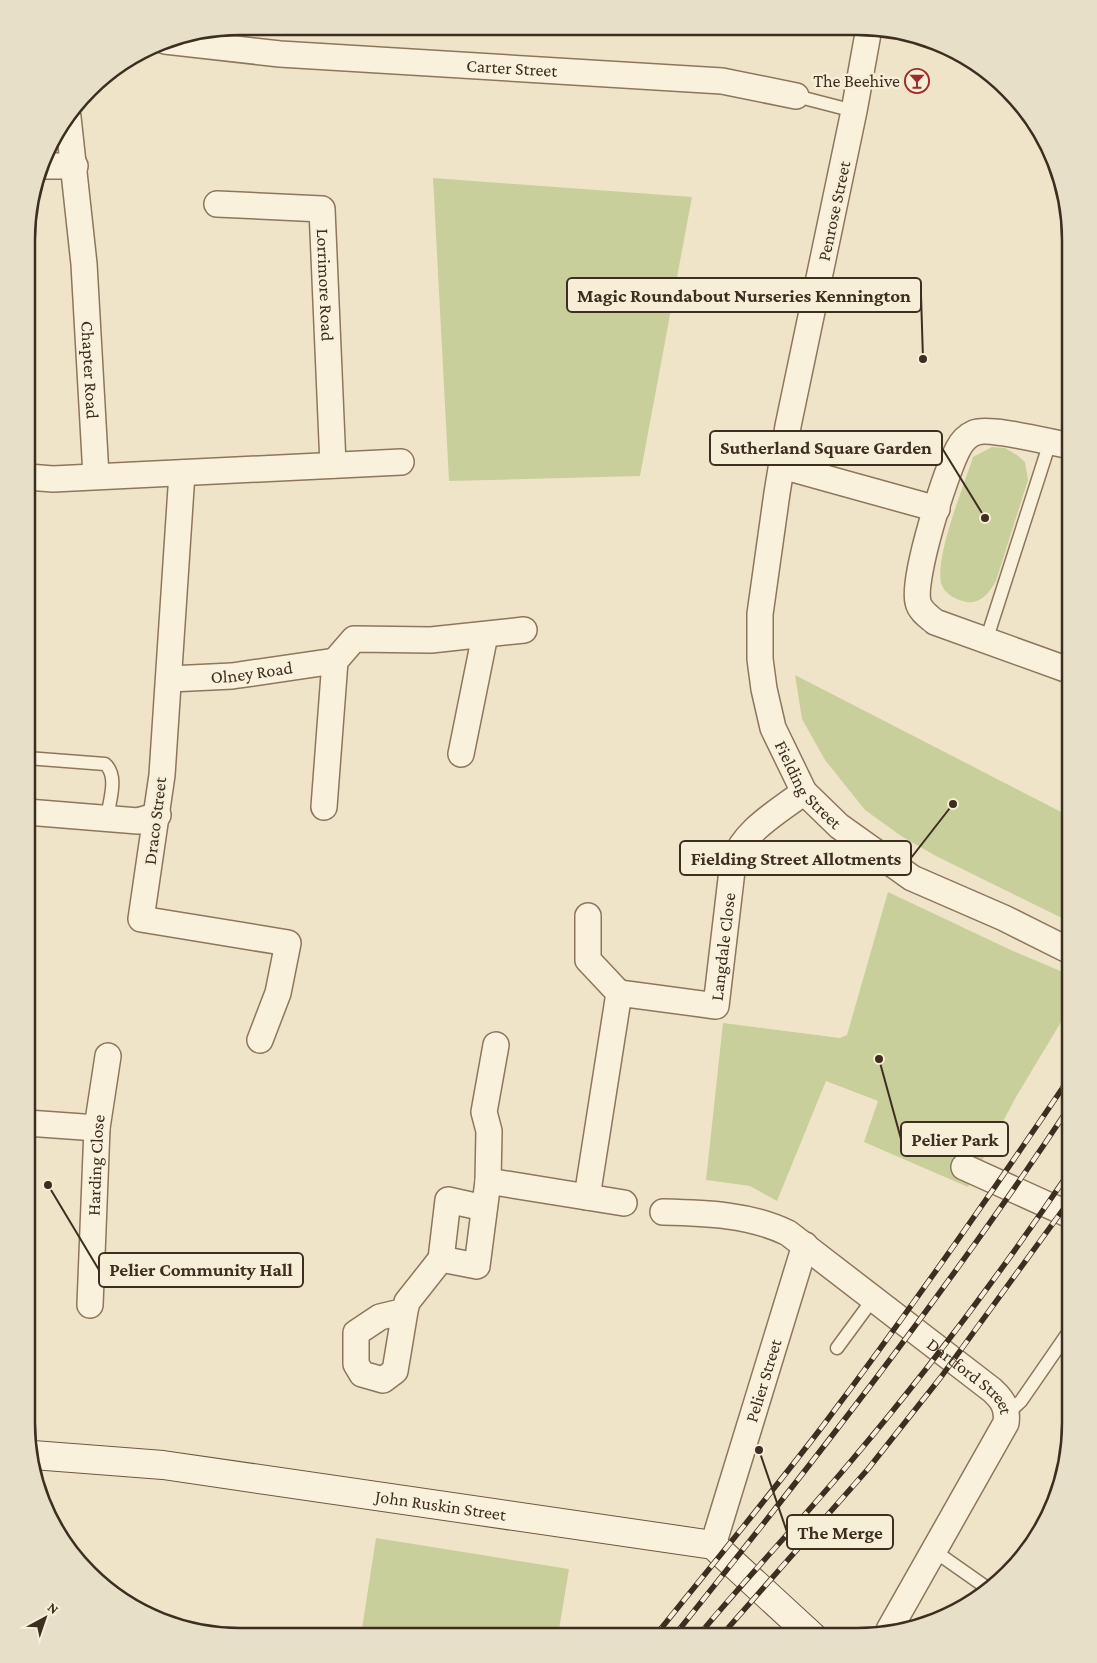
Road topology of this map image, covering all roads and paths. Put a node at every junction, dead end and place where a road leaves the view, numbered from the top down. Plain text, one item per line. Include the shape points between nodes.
1 (868, 35) edge
2 (183, 43) edge
3 (796, 96) joint
4 (854, 112) junction
5 (69, 127) edge
6 (49, 166) edge
7 (75, 166) junction
8 (217, 204) dead end
9 (1060, 444) edge
10 (401, 462) dead end
11 (333, 465) junction
12 (782, 466) junction
13 (182, 473) junction
14 (96, 476) junction
15 (35, 478) edge
16 (937, 509) junction
17 (774, 511) joint
18 (524, 630) dead end
19 (485, 635) junction
20 (986, 641) junction
21 (334, 661) junction
22 (1062, 668) edge
23 (170, 679) junction
24 (461, 754) dead end
25 (35, 759) edge
26 (804, 792) junction
27 (324, 806) dead end
28 (35, 813) edge
29 (158, 815) junction
30 (107, 818) junction
31 (588, 916) dead end
32 (1062, 947) edge
33 (619, 993) junction
34 (260, 1040) dead end
35 (496, 1045) dead end
36 (108, 1056) dead end
37 (35, 1124) edge
38 (97, 1128) junction
39 (964, 1167) dead end
40 (488, 1181) junction
41 (587, 1197) junction
42 (624, 1203) dead end
43 (484, 1208) junction
44 (1062, 1211) edge
45 (663, 1212) dead end
46 (805, 1245) junction
47 (441, 1260) junction
48 (873, 1298) junction
49 (90, 1305) dead end
50 (405, 1311) dead end
51 (1062, 1342) edge
52 (837, 1348) dead end
53 (1007, 1414) junction
54 (38, 1456) edge
55 (713, 1544) junction
56 (933, 1550) junction
57 (983, 1585) edge
58 (892, 1625) edge
59 (803, 1628) edge

1 - 4 street, Penrose Street
2 - 3 street, Carter Street via 280,54 712,81
3 - 4 lane, Carter Street
4 - 12 street, Penrose Street
5 - 7 street, Chapter Road
6 - 7 street
7 - 14 street, Chapter Road
8 - 11 street, Lorrimore Road via 322,209
9 - 16 street via 993,432 974,433 959,448
9 - 20 lane
10 - 11 street
11 - 13 street
12 - 16 street
12 - 17 street, Penrose Street
13 - 14 street
13 - 23 street, Draco Street
14 - 15 street
16 - 20 street via 918,574 918,605 935,622
17 - 26 street, Fielding Street via 760,614 760,660 773,728
18 - 19 street
19 - 21 street via 431,640 354,639
19 - 24 street
20 - 22 street
21 - 23 street, Olney Road via 232,676
21 - 27 street
23 - 29 street, Draco Street
25 - 30 lane via 105,764 112,777
26 - 32 street, Fielding Street via 839,826 912,878
26 - 33 street, Langdale Close via 752,832 737,852 716,1006
28 - 30 street
29 - 30 street via 138,821
29 - 34 street, Draco Street via 141,919 288,942 278,993
31 - 33 street via 588,960
33 - 41 street
35 - 40 street via 484,1112 489,1131
36 - 38 street, Harding Close
37 - 38 street
38 - 49 street, Harding Close
39 - 44 street
40 - 41 street
40 - 43 street
41 - 42 street
43 - 47 street via 477,1266
43 - 47 street via 448,1200
45 - 46 street via 699,1213 763,1222
46 - 48 street, Dartford Street
46 - 55 street, Pelier Street
47 - 50 street via 406,1302
48 - 52 lane
48 - 53 street, Dartford Street via 992,1390 1004,1403
51 - 53 lane via 1021,1401
53 - 56 street, Dartford Street via 1006,1423
54 - 55 street, John Ruskin Street via 163,1465
55 - 59 street
56 - 57 lane
56 - 58 street, Dartford Street

